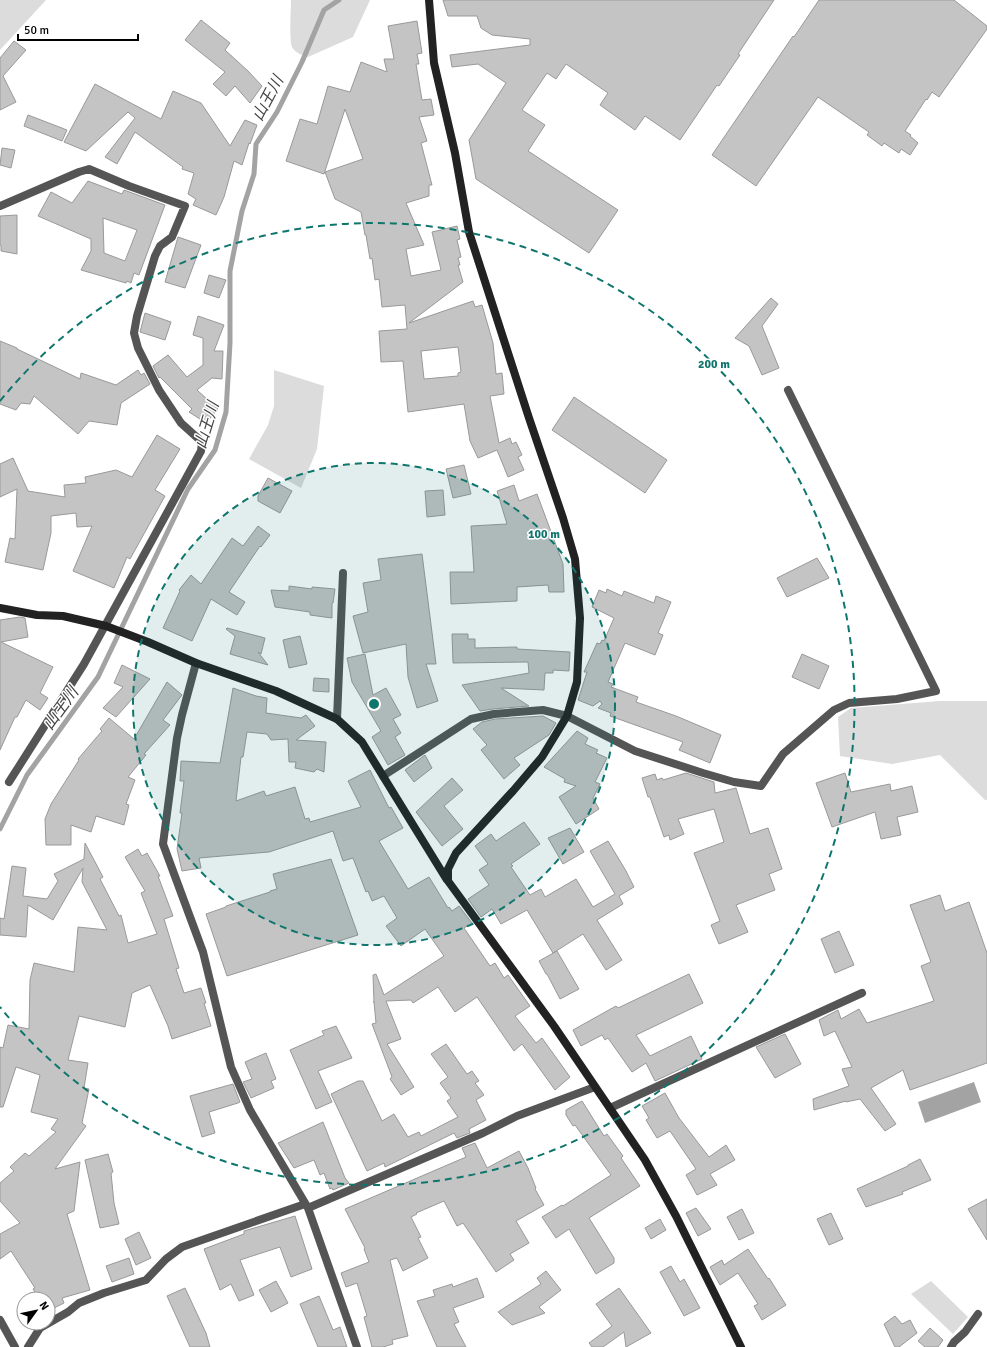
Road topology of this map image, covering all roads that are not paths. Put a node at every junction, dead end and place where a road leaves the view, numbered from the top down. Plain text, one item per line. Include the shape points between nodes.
1 (429, 0) edge
2 (0, 206) edge
3 (788, 390) dead end
4 (343, 573) dead end
5 (0, 608) edge
6 (106, 626) junction
7 (196, 663) junction
8 (567, 716) junction
9 (337, 718) junction
10 (383, 776) junction
11 (9, 782) dead end
12 (448, 881) junction
13 (862, 993) dead end
14 (595, 1087) junction
15 (610, 1108) junction
16 (306, 1206) junction
17 (978, 1314) dead end
18 (0, 1320) edge
19 (15, 1347) edge
20 (28, 1347) edge
21 (357, 1347) edge
22 (741, 1347) edge
23 (952, 1347) edge

1 - 8 street via 434,63 455,153 469,232 564,518 575,559 580,618 577,682
2 - 6 street via 89,169 185,206 172,237 160,246 155,256 134,333 138,348 159,390 181,423 202,442 200,451
3 - 8 street via 936,691 897,699 849,703 834,710 783,754 761,786 734,782 635,751
4 - 9 street
5 - 6 street via 37,615 63,616
6 - 7 street
6 - 11 street
7 - 9 street via 276,691
7 - 16 street via 177,738 163,844 203,952 231,1067 250,1110
8 - 10 street via 543,710 494,714 471,719
8 - 12 street via 542,757 456,853 448,869
9 - 10 street via 362,742
10 - 12 street
12 - 14 street via 554,1026
13 - 15 street
14 - 15 street
14 - 16 street via 517,1116 483,1133
15 - 22 street via 666,1196
16 - 20 street via 182,1247 146,1280 79,1303 40,1328
16 - 21 street
17 - 23 street
18 - 19 street

